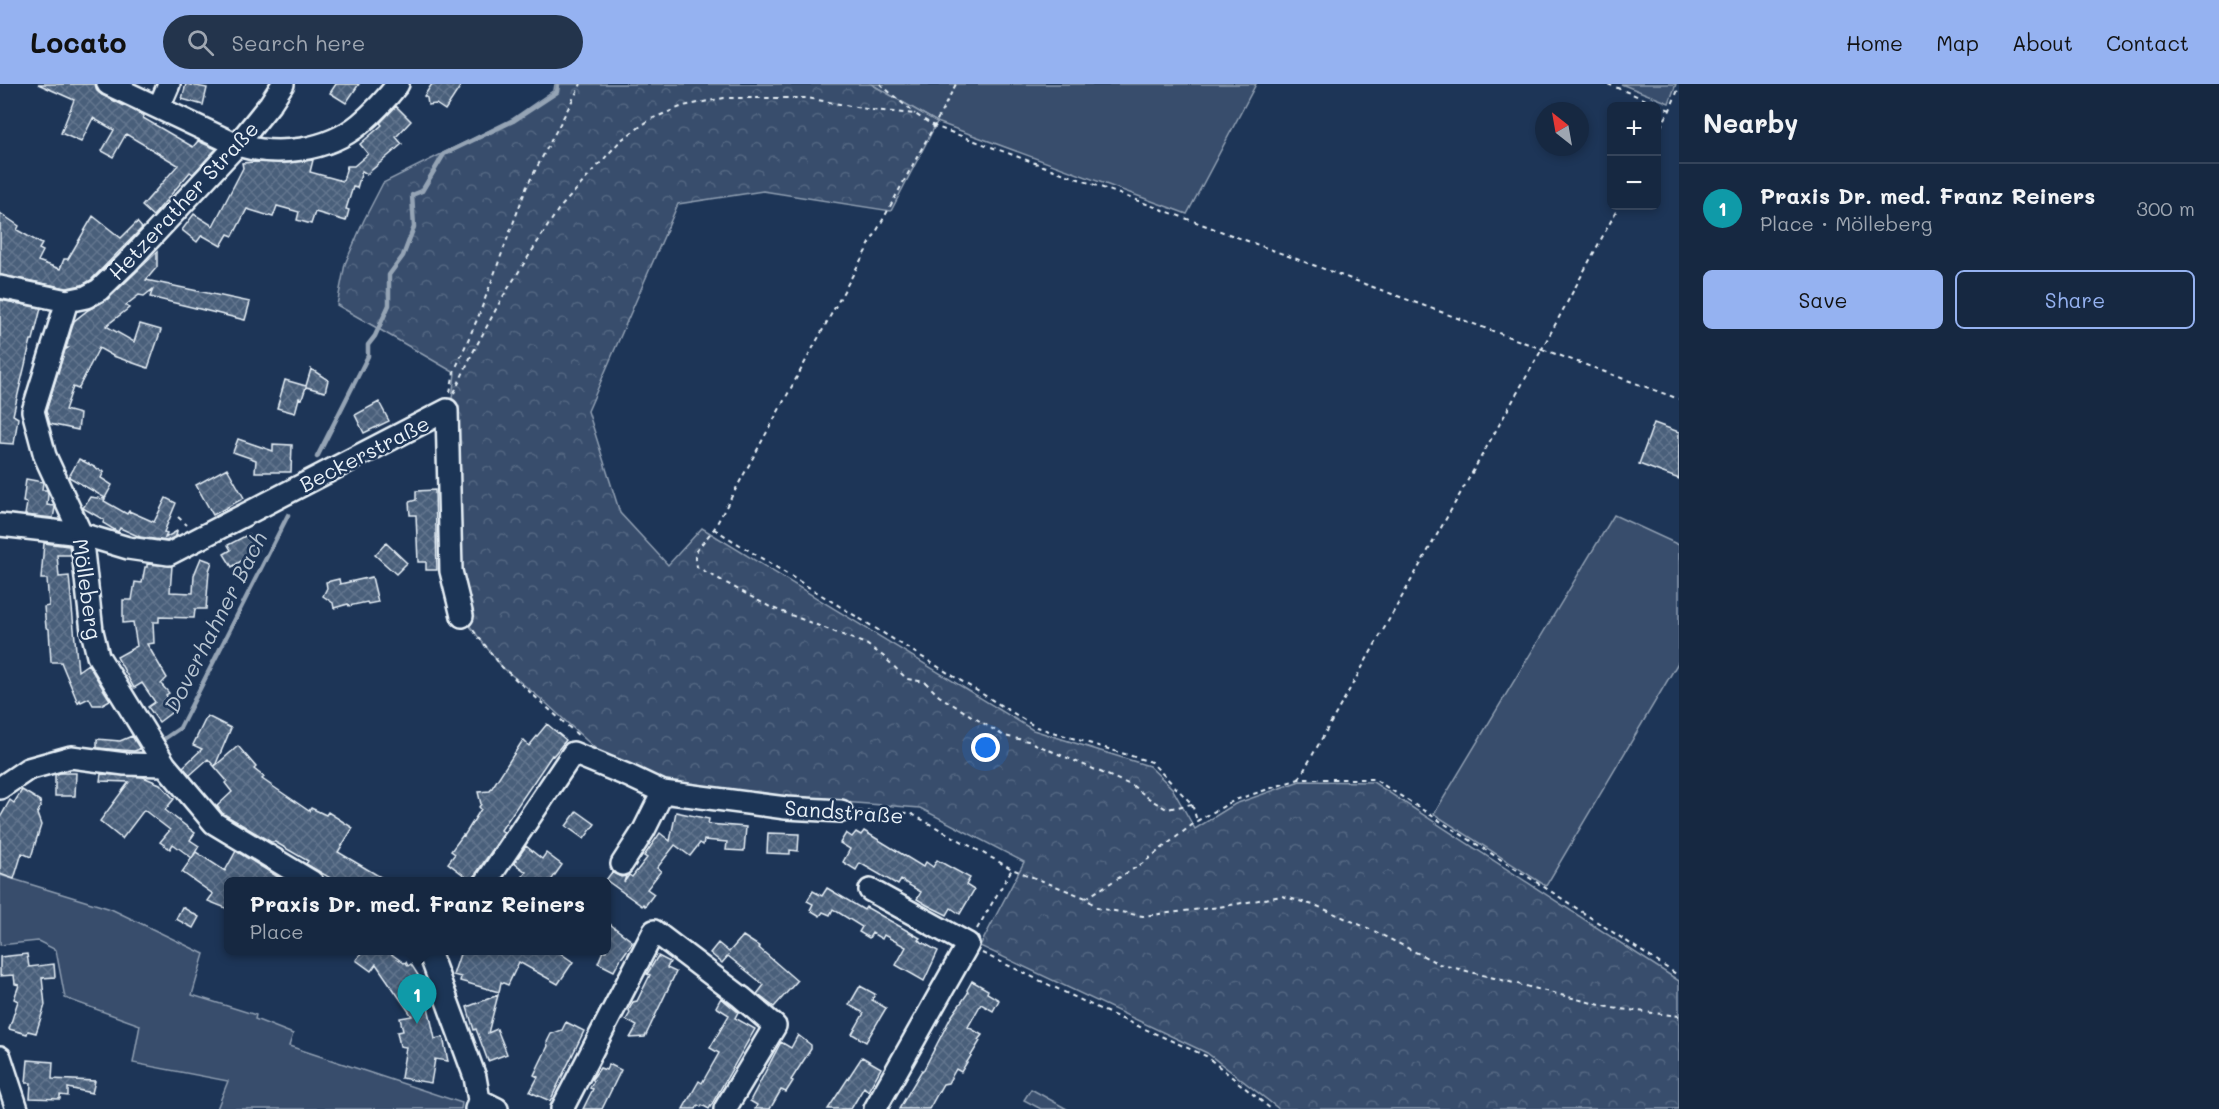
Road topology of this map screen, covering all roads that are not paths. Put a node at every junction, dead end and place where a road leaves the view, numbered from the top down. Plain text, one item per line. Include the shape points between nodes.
1 (108, 84) edge
2 (169, 84) edge
3 (283, 84) edge
4 (398, 84) edge
5 (159, 107) junction
6 (237, 145) junction
7 (0, 287) edge
8 (67, 301) junction
9 (0, 525) edge
10 (81, 534) junction
11 (462, 616) road end
12 (165, 765) junction
13 (0, 788) edge
14 (663, 792) junction
15 (841, 811) road end
16 (622, 864) dead end
17 (304, 877) edge
18 (489, 877) edge
19 (870, 890) dead end
20 (430, 955) edge
21 (0, 1057) edge
22 (484, 1106) edge
23 (16, 1109) edge
24 (562, 1109) edge
25 (725, 1109) edge
26 (875, 1109) edge

1 - 5 street
2 - 5 street
3 - 6 street, Hetzerather Straße
4 - 6 street via 359,125 326,144 291,151 257,151
5 - 6 street
6 - 8 street, Hetzerather Straße via 99,290
7 - 8 street, Hetzerather Straße
8 - 10 street, Mölleberg via 33,411 45,456
9 - 10 street, Beckerstraße
10 - 11 street, Beckerstraße via 128,548 169,554 447,410 451,571
10 - 12 street, Mölleberg via 98,656
12 - 13 street via 71,758 28,769
12 - 17 street, Mölleberg via 214,823
14 - 15 street, Sandstraße
14 - 16 street
14 - 18 street, Sandstraße via 573,753
19 - 26 street via 968,945
20 - 22 street
21 - 23 street
24 - 25 street via 654,931 775,1026

